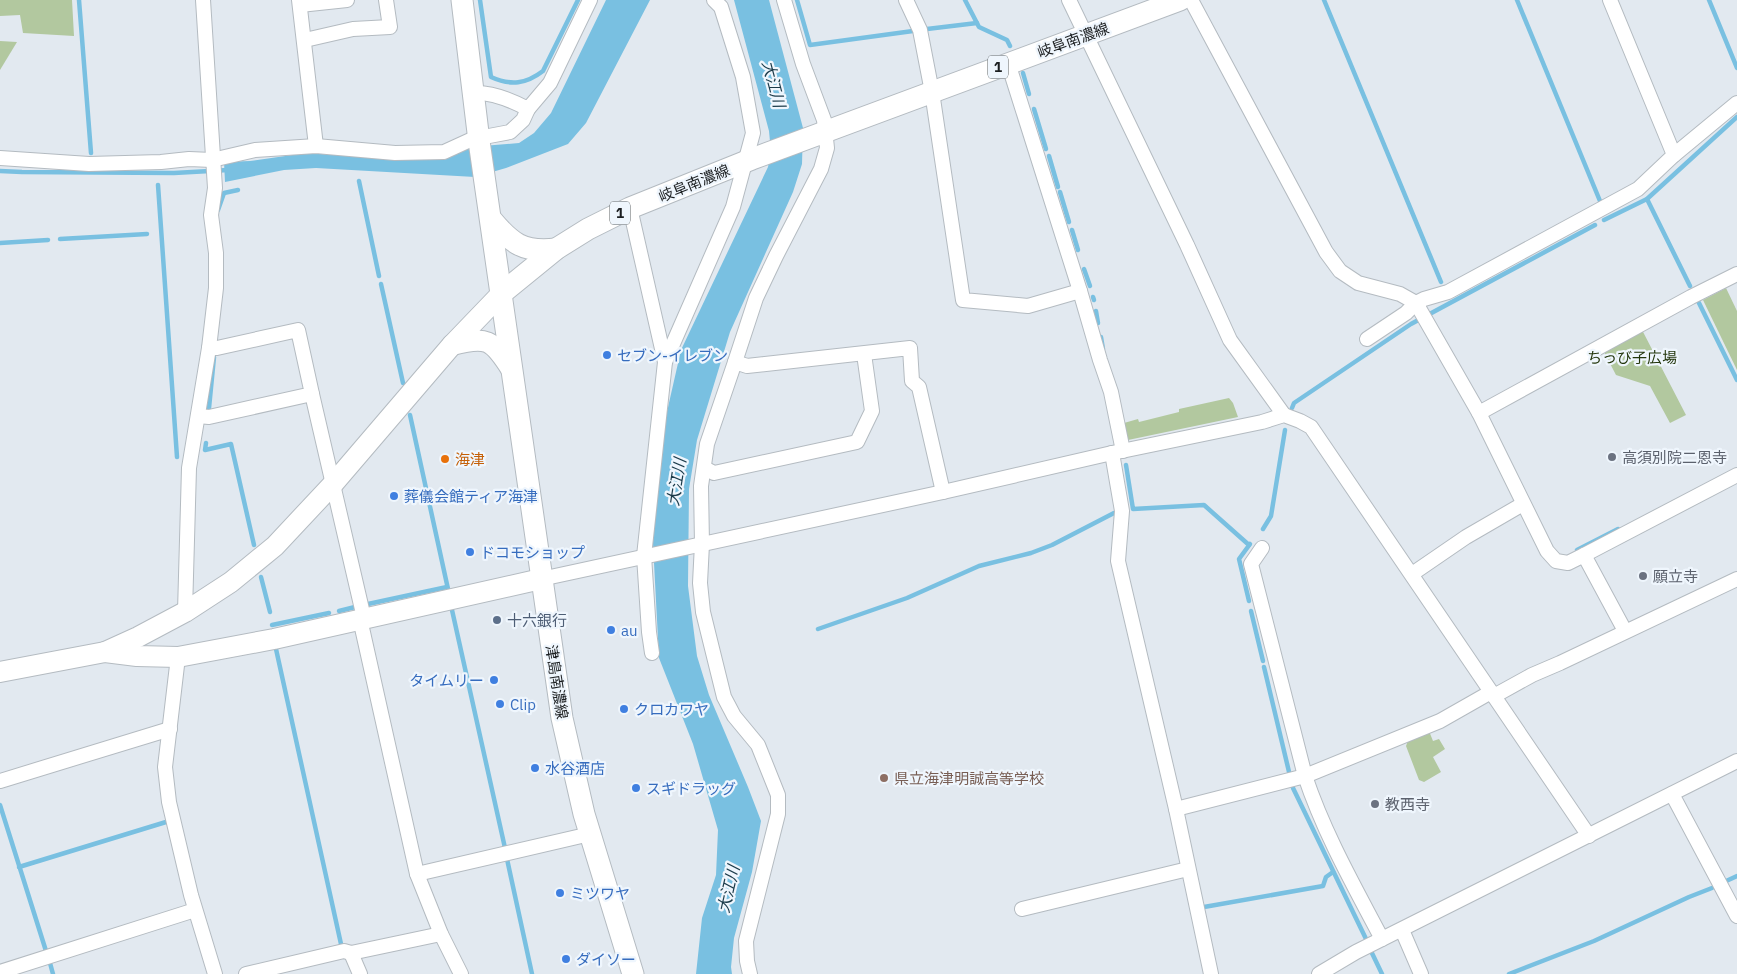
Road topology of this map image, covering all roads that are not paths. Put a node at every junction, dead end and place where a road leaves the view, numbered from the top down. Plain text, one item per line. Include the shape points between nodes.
1 (203, 0) edge
2 (347, 0) edge
3 (386, 0) edge
4 (462, 0) edge
5 (590, 0) edge
6 (714, 0) edge
7 (784, 0) edge
8 (906, 0) edge
9 (1069, 0) edge
10 (1180, 0) edge
11 (1191, 0) edge
12 (1610, 0) edge
13 (299, 2) edge
14 (1086, 35) junction
15 (305, 40) junction
16 (1008, 64) junction
17 (932, 92) junction
18 (474, 93) junction
19 (1737, 103) edge
20 (528, 109) junction
21 (822, 134) junction
22 (479, 139) junction
23 (316, 146) junction
24 (1674, 155) junction
25 (0, 158) edge
26 (212, 160) junction
27 (749, 160) junction
28 (630, 208) junction
29 (491, 218) junction
30 (556, 249) junction
31 (1737, 274) edge
32 (1080, 291) junction
33 (502, 293) junction
34 (1421, 312) junction
35 (1367, 340) dead end
36 (452, 345) junction
37 (209, 348) junction
38 (864, 354) junction
39 (666, 362) junction
40 (735, 362) junction
41 (511, 369) junction
42 (312, 394) junction
43 (1479, 413) junction
44 (198, 416) junction
45 (1284, 416) junction
46 (1118, 452) junction
47 (704, 468) junction
48 (1737, 475) edge
49 (333, 484) junction
50 (943, 492) junction
51 (1524, 504) junction
52 (698, 545) junction
53 (1262, 548) dead end
54 (1584, 555) junction
55 (646, 556) junction
56 (1412, 574) junction
57 (542, 579) junction
58 (1737, 579) edge
59 (185, 612) junction
60 (362, 619) junction
61 (1625, 631) junction
62 (105, 652) junction
63 (652, 653) dead end
64 (178, 657) junction
65 (0, 672) edge
66 (1492, 694) junction
67 (170, 729) junction
68 (1737, 761) edge
69 (1305, 776) junction
70 (0, 781) edge
71 (1672, 794) junction
72 (1176, 809) junction
73 (590, 834) junction
74 (1589, 836) junction
75 (1188, 870) junction
76 (417, 874) junction
77 (1022, 909) dead end
78 (195, 910) junction
79 (1737, 916) edge
80 (1402, 930) junction
81 (441, 934) junction
82 (1382, 939) junction
83 (351, 952) junction
84 (0, 972) edge
85 (214, 974) edge
86 (246, 974) edge
87 (360, 974) edge
88 (461, 974) edge
89 (633, 974) edge
90 (750, 974) edge
91 (1211, 974) edge
92 (1319, 974) edge
93 (1422, 974) edge

1 - 26 street
2 - 13 street
3 - 15 street via 390,27 353,29
4 - 18 main road
5 - 20 street via 550,83
6 - 27 street via 721,7 743,77 753,133
7 - 21 street via 824,120
8 - 17 street via 920,30
9 - 14 street
10 - 14 main road, 岐阜南濃線 / 1
11 - 34 street via 1326,252 1340,271 1358,283 1400,294
12 - 24 street
13 - 15 street
14 - 16 main road, 岐阜南濃線 / 1
14 - 45 street via 1230,340
15 - 23 street
16 - 17 main road, 岐阜南濃線 / 1
16 - 32 street
17 - 21 main road, 岐阜南濃線 / 1
17 - 32 street via 962,300 1028,306
18 - 20 street via 484,92
18 - 22 main road
19 - 24 street
20 - 22 street via 523,120 510,132
21 - 27 main road, 岐阜南濃線 / 1
21 - 40 street via 827,148 821,169 756,298
22 - 23 street via 444,152 395,153
22 - 29 main road
23 - 26 street via 255,150
24 - 34 street via 1638,189 1448,292 1424,299
25 - 26 street via 89,164
26 - 37 street via 215,188 210,215 216,253 216,288
27 - 28 main road, 岐阜南濃線 / 1
27 - 39 street via 733,207
28 - 30 main road, 岐阜南濃線 / 1
28 - 39 street
29 - 30 main road via 516,244 541,251
29 - 33 main road
30 - 33 main road, 岐阜南濃線 / 1
31 - 43 street
32 - 46 street via 1111,392
33 - 36 street
33 - 41 main road, 津島南濃線
34 - 35 street via 1406,313
34 - 43 street
36 - 41 street via 480,340 489,342
36 - 49 street
37 - 42 street via 298,330
37 - 44 street
38 - 40 street via 747,366
38 - 47 street via 872,411 857,442 714,472
38 - 50 street via 910,348 912,381 919,387
39 - 55 street
40 - 47 street via 707,444
41 - 57 main road, 津島南濃線
42 - 44 street via 209,417
42 - 49 street
43 - 51 street
44 - 59 street via 189,468
45 - 46 street
45 - 56 street via 1311,427
46 - 50 street
46 - 72 street via 1122,511 1118,561
47 - 52 street
48 - 54 street
49 - 59 street via 275,546 231,582
49 - 60 street
50 - 52 street
51 - 54 street via 1547,551 1556,561 1568,563
51 - 56 street via 1466,537
52 - 55 street
52 - 90 street via 702,612 724,697 734,716 758,745 778,795 778,814 746,942
53 - 69 street via 1252,564
54 - 61 street
55 - 57 street
55 - 63 street
56 - 66 street
57 - 60 street
57 - 73 main road, 津島南濃線 via 562,718
58 - 61 street
59 - 62 street
60 - 64 street
60 - 76 street
61 - 66 street
62 - 64 street
62 - 65 street
64 - 67 street
66 - 69 street via 1440,721
66 - 74 street
67 - 70 street
67 - 78 street via 166,767 169,802
68 - 71 street
69 - 72 street
69 - 82 street via 1316,810
71 - 74 street
71 - 79 street
72 - 75 street
73 - 76 street
73 - 89 main road, 津島南濃線
74 - 80 street
75 - 77 street
75 - 91 street
76 - 81 street
78 - 84 street
78 - 85 street
80 - 82 street
80 - 93 street
81 - 83 street
81 - 88 street
82 - 92 street
83 - 86 street
83 - 87 street

